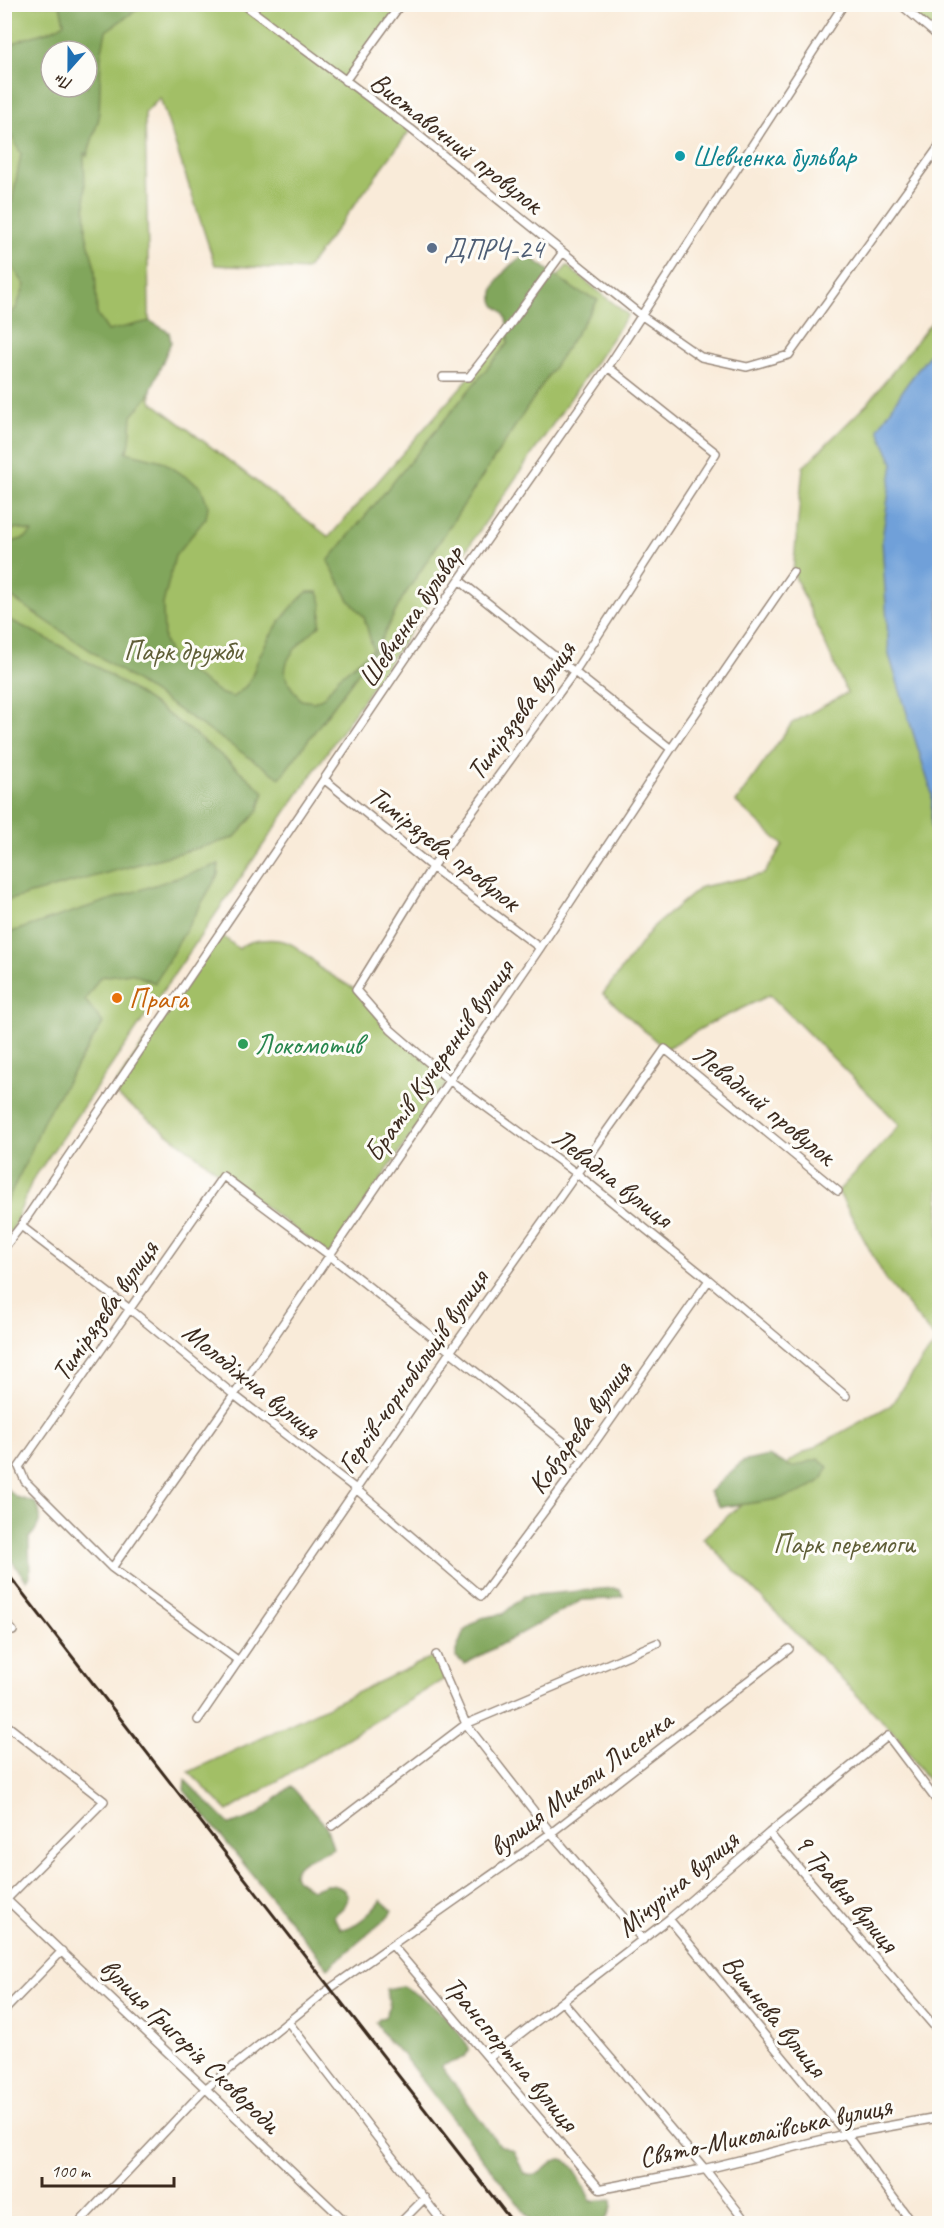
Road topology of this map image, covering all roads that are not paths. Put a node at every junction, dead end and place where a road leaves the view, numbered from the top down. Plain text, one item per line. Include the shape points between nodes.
1 (243, 4) edge
2 (401, 4) edge
3 (844, 4) edge
4 (900, 4) edge
5 (939, 38) edge
6 (345, 81) junction
7 (939, 145) edge
8 (562, 252) junction
9 (642, 316) junction
10 (608, 368) junction
11 (443, 378) dead end
12 (794, 572) dead end
13 (459, 580) junction
14 (575, 671) junction
15 (671, 749) junction
16 (325, 780) junction
17 (432, 867) junction
18 (540, 948) junction
19 (356, 990) joint
20 (665, 1049) joint
21 (449, 1080) junction
22 (576, 1173) junction
23 (838, 1191) dead end
24 (21, 1226) junction
25 (4, 1248) edge
26 (329, 1255) junction
27 (709, 1281) junction
28 (131, 1310) junction
29 (450, 1352) junction
30 (234, 1395) junction
31 (846, 1395) dead end
32 (584, 1458) junction
33 (356, 1489) junction
34 (112, 1568) junction
35 (481, 1596) joint
36 (4, 1621) edge
37 (13, 1631) dead end
38 (657, 1643) dead end
39 (789, 1649) dead end
40 (436, 1655) dead end
41 (239, 1661) junction
42 (198, 1720) dead end
43 (4, 1723) edge
44 (466, 1724) junction
45 (939, 1805) edge
46 (332, 1826) dead end
47 (552, 1833) junction
48 (769, 1833) junction
49 (6, 1898) edge
50 (669, 1919) junction
51 (643, 1940) junction
52 (392, 1945) junction
53 (62, 1951) junction
54 (563, 2002) junction
55 (4, 2011) edge
56 (289, 2023) junction
57 (939, 2033) edge
58 (489, 2058) junction
59 (205, 2090) junction
60 (939, 2117) edge
61 (846, 2134) junction
62 (705, 2169) junction
63 (600, 2189) joint
64 (425, 2198) junction
65 (78, 2223) edge
66 (348, 2223) edge
67 (399, 2223) edge
68 (444, 2223) edge
69 (748, 2223) edge
70 (913, 2223) edge

1 - 6 street, Виставочний провулок
2 - 6 street
3 - 9 street, Шевченка бульвар
4 - 5 street
6 - 8 street, Виставочний провулок via 420,136
7 - 9 street, Виставочний провулок via 789,355 747,367 701,357
8 - 9 street, Виставочний провулок
8 - 11 street via 469,377
9 - 10 street, Шевченка бульвар
10 - 13 street, Шевченка бульвар
10 - 14 street, Тимірязєва вулиця via 716,453
12 - 15 street, Братів Кучеренків вулиця
13 - 14 street
13 - 16 street, Шевченка бульвар
14 - 15 street
14 - 17 street, Тимірязєва вулиця
15 - 18 street, Братів Кучеренків вулиця
16 - 17 street, Тимірязєва провулок
16 - 24 street, Шевченка бульвар
17 - 18 street, Тимірязєва провулок
17 - 19 street, Тимірязєва вулиця
18 - 21 street, Братів Кучеренків вулиця
19 - 21 street, Левадна вулиця via 392,1030
20 - 22 street, Героїв-чорнобильців вулиця
20 - 23 street, Левадний провулок
21 - 22 street, Левадна вулиця
21 - 26 street, Братів Кучеренків вулиця
22 - 27 street, Левадна вулиця
22 - 29 street, Героїв-чорнобильців вулиця
24 - 25 street, Шевченка бульвар
24 - 28 street, Молодіжна вулиця
26 - 28 street, Тимірязєва вулиця via 223,1176
26 - 29 street
26 - 30 street, Братів Кучеренків вулиця
27 - 31 street, Левадна вулиця
27 - 32 street, Кобзарева вулиця
28 - 30 street, Молодіжна вулиця
28 - 34 street, Тимірязєва вулиця via 19,1467 25,1481
29 - 32 street
29 - 33 street, Героїв-чорнобильців вулиця
30 - 33 street, Молодіжна вулиця
30 - 34 street, Братів Кучеренків вулиця
32 - 35 street, Кобзарева вулиця
33 - 35 street, Молодіжна вулиця
33 - 41 street, Героїв-чорнобильців вулиця
34 - 41 street
36 - 37 street
38 - 44 street
39 - 47 street, вулиця Миколи Лисенка
40 - 44 street
41 - 42 street, Героїв-чорнобильців вулиця
43 - 49 street via 104,1801
44 - 46 street
44 - 47 street
45 - 48 street, Мічуріна вулиця via 888,1736
47 - 51 street
47 - 52 street, вулиця Миколи Лисенка
48 - 50 street, Мічуріна вулиця
48 - 57 street, 9 Травня вулиця
49 - 53 street, вулиця Григорія Сковороди
50 - 51 street, Мічуріна вулиця
50 - 61 street, Вишнева вулиця
51 - 54 street, Мічуріна вулиця
52 - 56 street, вулиця Миколи Лисенка
52 - 58 street, Транспортна вулиця
53 - 55 street
53 - 59 street, вулиця Григорія Сковороди
54 - 58 street, Мічуріна вулиця
54 - 62 street
56 - 59 street, вулиця Миколи Лисенка
56 - 64 street
58 - 63 street, Транспортна вулиця
59 - 65 street, вулиця Миколи Лисенка
59 - 66 street, вулиця Григорія Сковороди
60 - 61 street, Свято-Миколаївська вулиця
61 - 62 street, Свято-Миколаївська вулиця
61 - 70 street, Вишнева вулиця
62 - 63 street, Свято-Миколаївська вулиця
62 - 69 street
64 - 67 street
64 - 68 street

